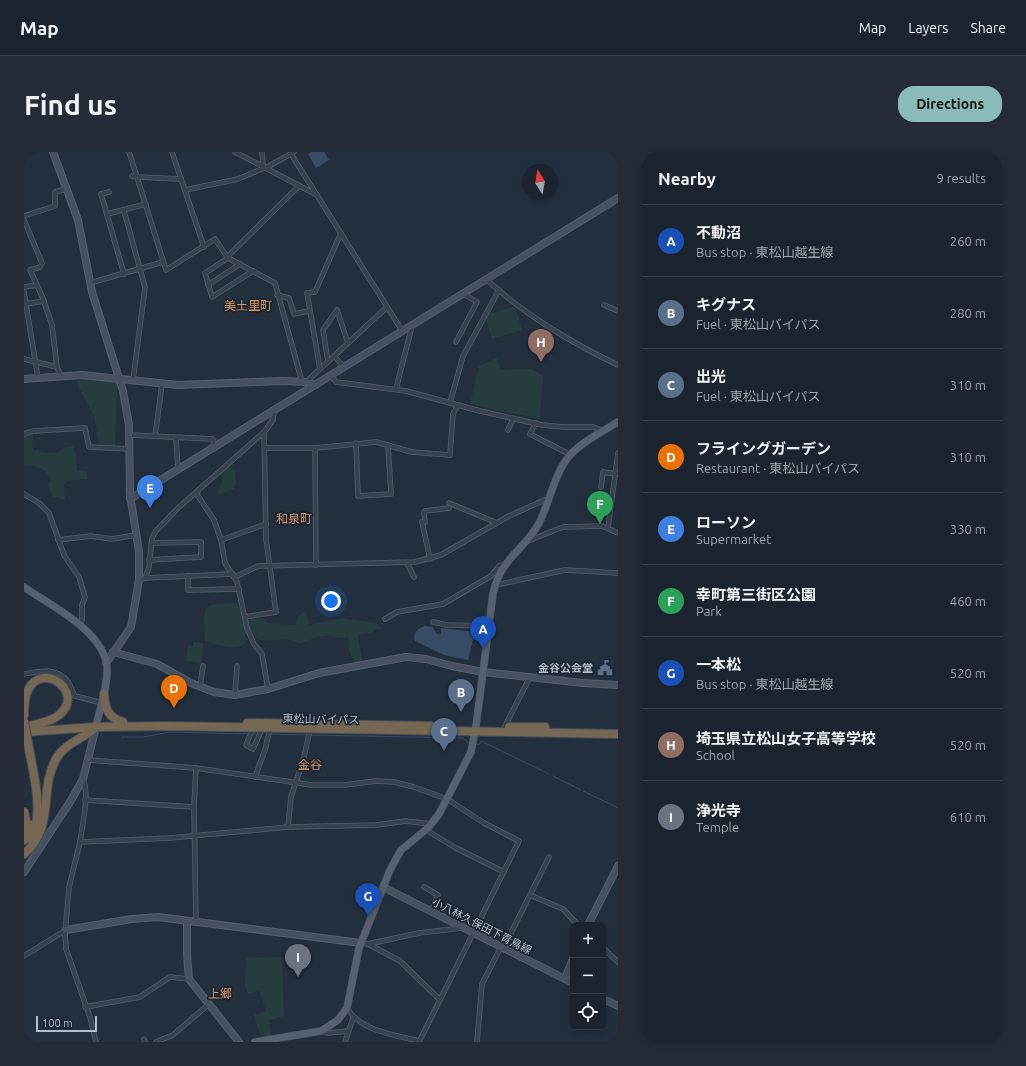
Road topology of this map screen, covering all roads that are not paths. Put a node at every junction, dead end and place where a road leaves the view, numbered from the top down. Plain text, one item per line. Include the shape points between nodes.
1 (53, 152) edge
2 (129, 152) edge
3 (172, 152) edge
4 (235, 152) edge
5 (262, 152) edge
6 (292, 153) edge
7 (264, 167) junction
8 (134, 177) junction
9 (182, 179) junction
10 (299, 186) junction
11 (66, 189) junction
12 (185, 190) junction
13 (109, 192) dead end
14 (317, 195) junction
15 (618, 198) edge
16 (146, 204) junction
17 (124, 211) junction
18 (106, 214) junction
19 (24, 216) edge
20 (24, 220) edge
21 (341, 233) junction
22 (204, 247) junction
23 (227, 257) junction
24 (163, 262) junction
25 (240, 264) junction
26 (141, 269) junction
27 (252, 271) junction
28 (124, 274) junction
29 (487, 280) junction
30 (90, 284) junction
31 (37, 285) junction
32 (208, 285) junction
33 (24, 287) edge
34 (499, 290) junction
35 (24, 292) edge
36 (464, 294) junction
37 (277, 295) junction
38 (44, 301) junction
39 (25, 304) edge
40 (604, 305) dead end
41 (386, 307) junction
42 (309, 311) junction
43 (618, 311) edge
44 (26, 318) edge
45 (412, 326) junction
46 (402, 332) junction
47 (456, 342) dead end
48 (348, 343) junction
49 (334, 356) junction
50 (24, 359) edge
51 (37, 362) junction
52 (328, 362) junction
53 (618, 365) edge
54 (57, 367) junction
55 (344, 368) junction
56 (320, 369) junction
57 (61, 376) junction
58 (331, 376) junction
59 (38, 378) junction
60 (119, 378) junction
61 (24, 379) edge
62 (133, 380) junction
63 (304, 382) junction
64 (162, 384) junction
65 (316, 385) junction
66 (396, 389) junction
67 (450, 403) junction
68 (458, 405) junction
69 (274, 411) junction
70 (513, 419) junction
71 (618, 422) edge
72 (536, 423) junction
73 (508, 430) dead end
74 (264, 432) junction
75 (603, 432) junction
76 (24, 434) edge
77 (130, 435) junction
78 (155, 436) junction
79 (176, 438) junction
80 (356, 443) junction
81 (388, 445) junction
82 (265, 448) junction
83 (315, 448) junction
84 (130, 449) junction
85 (214, 449) junction
86 (618, 453) edge
87 (571, 455) junction
88 (178, 470) junction
89 (616, 474) junction
90 (601, 487) dead end
91 (196, 493) junction
92 (24, 494) edge
93 (613, 496) junction
94 (618, 497) edge
95 (549, 498) junction
96 (130, 499) junction
97 (449, 503) dead end
98 (449, 508) dead end
99 (498, 523) junction
100 (266, 524) junction
101 (608, 528) junction
102 (618, 533) edge
103 (136, 535) junction
104 (58, 540) junction
105 (221, 540) junction
106 (524, 542) junction
107 (152, 543) junction
108 (430, 559) junction
109 (149, 560) junction
110 (407, 562) junction
111 (505, 564) junction
112 (316, 565) junction
113 (270, 566) junction
114 (618, 573) edge
115 (188, 576) junction
116 (234, 576) junction
117 (414, 577) dead end
118 (142, 579) junction
119 (495, 585) junction
120 (24, 587) edge
121 (239, 589) junction
122 (24, 592) edge
123 (36, 595) junction
124 (244, 617) junction
125 (385, 619) dead end
126 (433, 622) dead end
127 (79, 624) junction
128 (488, 626) junction
129 (113, 652) junction
130 (106, 663) junction
131 (203, 666) dead end
132 (237, 666) dead end
133 (483, 672) junction
134 (24, 674) edge
135 (530, 677) junction
136 (618, 685) edge
137 (200, 687) junction
138 (268, 689) junction
139 (104, 694) junction
140 (235, 695) junction
141 (102, 703) junction
142 (24, 715) edge
143 (123, 722) junction
144 (97, 724) junction
145 (505, 726) junction
146 (27, 728) edge
147 (253, 728) junction
148 (266, 729) junction
149 (310, 729) junction
150 (475, 729) junction
151 (618, 729) edge
152 (618, 734) edge
153 (26, 746) edge
154 (88, 760) junction
155 (196, 768) junction
156 (255, 777) junction
157 (83, 779) junction
158 (295, 783) junction
159 (447, 799) junction
160 (85, 800) junction
161 (194, 807) junction
162 (24, 812) edge
163 (431, 824) junction
164 (288, 827) junction
165 (426, 830) junction
166 (195, 836) junction
167 (24, 839) edge
168 (80, 842) junction
169 (24, 853) edge
170 (549, 857) dead end
171 (618, 866) edge
172 (24, 872) edge
173 (504, 872) junction
174 (383, 887) junction
175 (424, 887) dead end
176 (530, 895) junction
177 (431, 911) junction
178 (187, 921) junction
179 (196, 922) junction
180 (575, 922) edge
181 (590, 922) edge
182 (463, 928) junction
183 (66, 930) junction
184 (474, 933) junction
185 (364, 943) junction
186 (502, 948) junction
187 (606, 951) edge
188 (24, 956) edge
189 (618, 962) edge
190 (570, 966) edge
191 (565, 978) junction
192 (189, 979) junction
193 (570, 981) edge
194 (439, 999) junction
195 (606, 1000) edge
196 (209, 1004) junction
197 (618, 1006) edge
198 (85, 1007) junction
199 (347, 1008) junction
200 (353, 1018) junction
201 (321, 1031) junction
202 (348, 1031) junction
203 (162, 1041) edge
204 (265, 1041) edge
205 (419, 1041) edge
206 (96, 1042) edge
207 (156, 1042) edge
208 (239, 1042) edge
209 (255, 1042) edge
210 (345, 1042) edge
211 (477, 1042) edge

1 - 11 street
2 - 8 street
3 - 9 street
4 - 7 street
5 - 7 street
6 - 7 street
6 - 14 street
7 - 10 street
7 - 12 street via 238,179
8 - 9 street
8 - 16 street
9 - 12 street
10 - 14 street
10 - 23 street
11 - 19 street via 55,192 55,206
11 - 30 street via 82,238
12 - 22 street
13 - 18 street via 101,194
14 - 21 street
15 - 29 street
16 - 17 street
16 - 24 street
17 - 18 street
17 - 26 street
18 - 28 street
20 - 31 street via 42,263 40,267 30,270
21 - 41 street
21 - 42 street via 315,292 307,293
22 - 23 street via 215,239
22 - 24 street via 166,270
23 - 25 street
23 - 32 street via 204,273
24 - 26 street
25 - 27 street
25 - 32 street
26 - 28 street
26 - 62 street via 144,296
27 - 32 street via 212,297
27 - 37 street via 275,283
28 - 30 street
29 - 34 street
29 - 36 street
30 - 60 street
31 - 33 street
31 - 38 street
34 - 53 street via 583,349
34 - 67 street via 463,356
35 - 39 street
36 - 45 street
36 - 47 street via 477,302
37 - 42 street via 289,298 294,314
37 - 63 street
38 - 39 street
38 - 54 street via 52,324
39 - 44 street
40 - 43 street
41 - 46 street
41 - 48 street
42 - 56 street
44 - 51 street
45 - 46 street
45 - 66 street
46 - 55 street
48 - 49 street
48 - 52 street via 337,310 323,330
49 - 52 street
49 - 55 street
50 - 51 street
51 - 54 street
51 - 59 street
52 - 56 street
54 - 57 street
55 - 58 street
56 - 63 street
57 - 59 street
57 - 60 street
58 - 65 street
58 - 66 street via 336,382
59 - 61 street
60 - 62 street
60 - 77 street
62 - 64 street
63 - 64 street via 236,382 191,386
63 - 65 street
64 - 78 street
65 - 69 street
66 - 67 street
67 - 68 street
68 - 70 street
68 - 81 street via 453,414 450,455 420,454
69 - 74 street via 273,420
69 - 85 street
70 - 72 street
70 - 73 street
71 - 75 main road
72 - 75 street via 593,428
72 - 87 street via 530,434
74 - 82 street
74 - 91 street
75 - 87 main road via 580,446
76 - 84 street via 33,431 85,428 89,447
77 - 78 street
77 - 84 street
78 - 79 street
79 - 85 street via 213,439
79 - 88 street
80 - 81 street via 376,442
80 - 81 street via 358,496 391,494
80 - 83 street
82 - 83 street
82 - 100 street
83 - 112 street
84 - 96 street
85 - 88 street
86 - 89 street
87 - 95 main road via 562,466
88 - 96 street
89 - 90 street via 603,472
89 - 93 street
91 - 105 street via 212,515
91 - 107 street via 156,531
92 - 104 street via 49,513
93 - 94 street
93 - 101 street
95 - 99 street
95 - 106 main road via 537,526
96 - 103 street
97 - 99 street
98 - 108 street via 424,513 425,522 422,522
99 - 108 street
100 - 105 street
100 - 113 street
101 - 102 street
101 - 106 street via 592,525 563,527
103 - 104 street via 112,539 95,536
103 - 118 street
104 - 127 street via 85,594 82,620
105 - 116 street via 224,562
106 - 111 main road
107 - 109 street
107 - 109 street via 201,542 201,557
108 - 110 street
109 - 118 street
110 - 112 street
110 - 117 street
111 - 119 main road
111 - 125 street via 491,576 470,586 450,601 397,612
112 - 113 street
113 - 116 street via 256,567
113 - 124 street via 276,612
114 - 119 street via 565,570
115 - 116 street
115 - 118 street
115 - 121 street via 188,590
116 - 121 street
118 - 129 street via 131,627
119 - 128 main road
120 - 123 main road
121 - 124 street
122 - 123 main road
123 - 127 main road
124 - 138 street via 252,641 262,654
126 - 128 street
127 - 130 main road via 100,645
128 - 133 main road
129 - 130 street
129 - 137 street via 157,664
130 - 139 main road
131 - 137 street
132 - 140 street
133 - 135 street
133 - 138 street via 426,660 400,658 319,673
133 - 150 main road
134 - 141 street via 46,670 54,672 67,681 75,696
135 - 136 street
135 - 145 street
137 - 140 street
138 - 140 street
139 - 141 main road
139 - 143 highway via 109,713 113,718
141 - 144 main road
142 - 146 highway via 26,695 37,680 48,678 62,685 67,701 62,712 54,718
143 - 144 highway, 東松山バイパス
143 - 150 highway, 東松山バイパス
144 - 146 highway, 東松山バイパス
144 - 147 highway, 東松山バイパス
144 - 154 street
144 - 169 highway via 84,737 67,746 56,759 50,775 41,832 32,847
145 - 150 highway, 東松山バイパス
145 - 151 highway, 東松山バイパス
146 - 153 highway, bridge
147 - 148 highway, 東松山バイパス
147 - 148 street via 246,745 253,749
148 - 149 highway, 東松山バイパス
148 - 156 street via 266,750
149 - 150 highway, 東松山バイパス
149 - 158 street
150 - 152 highway, 東松山バイパス
150 - 159 main road via 467,762
153 - 167 highway via 33,809 32,826
153 - 169 highway via 36,788 38,816 34,834
154 - 155 street
154 - 157 street
155 - 156 street
155 - 161 street
156 - 158 street
157 - 160 street
157 - 172 street
158 - 159 street via 327,786 376,781 394,782
158 - 164 street
159 - 163 main road
159 - 173 street via 484,823 519,841
160 - 161 street
160 - 168 street
161 - 166 street
162 - 167 highway via 27,825
163 - 164 street via 405,820 370,826
163 - 165 main road
164 - 166 street
165 - 173 street
165 - 174 main road via 401,850
166 - 168 street
166 - 179 street
168 - 183 street via 69,887
170 - 176 street
171 - 181 street
173 - 184 street
174 - 177 street, 小八林久保田下青鳥線
174 - 185 main road
175 - 177 street via 438,895
176 - 180 street via 563,909
176 - 186 street
177 - 182 street, 小八林久保田下青鳥線
178 - 179 street
178 - 183 street via 144,917
178 - 192 street via 186,954
179 - 185 street
182 - 184 street, 小八林久保田下青鳥線
182 - 185 street
183 - 188 street
183 - 198 street via 67,955
184 - 186 street, 小八林久保田下青鳥線
184 - 194 street
185 - 194 street via 400,961
185 - 199 main road
186 - 191 street, 小八林久保田下青鳥線
186 - 211 street via 482,984
187 - 189 street
190 - 191 street
191 - 193 street, 小八林久保田下青鳥線
192 - 196 street
192 - 198 street via 170,977 140,997
194 - 205 street
195 - 197 street
196 - 203 street via 178,1032
196 - 208 street
198 - 206 street
199 - 200 street
199 - 201 main road via 338,1020
200 - 202 street
200 - 205 street via 390,1034
201 - 202 street
201 - 204 main road
202 - 210 street
203 - 207 street
204 - 209 main road

